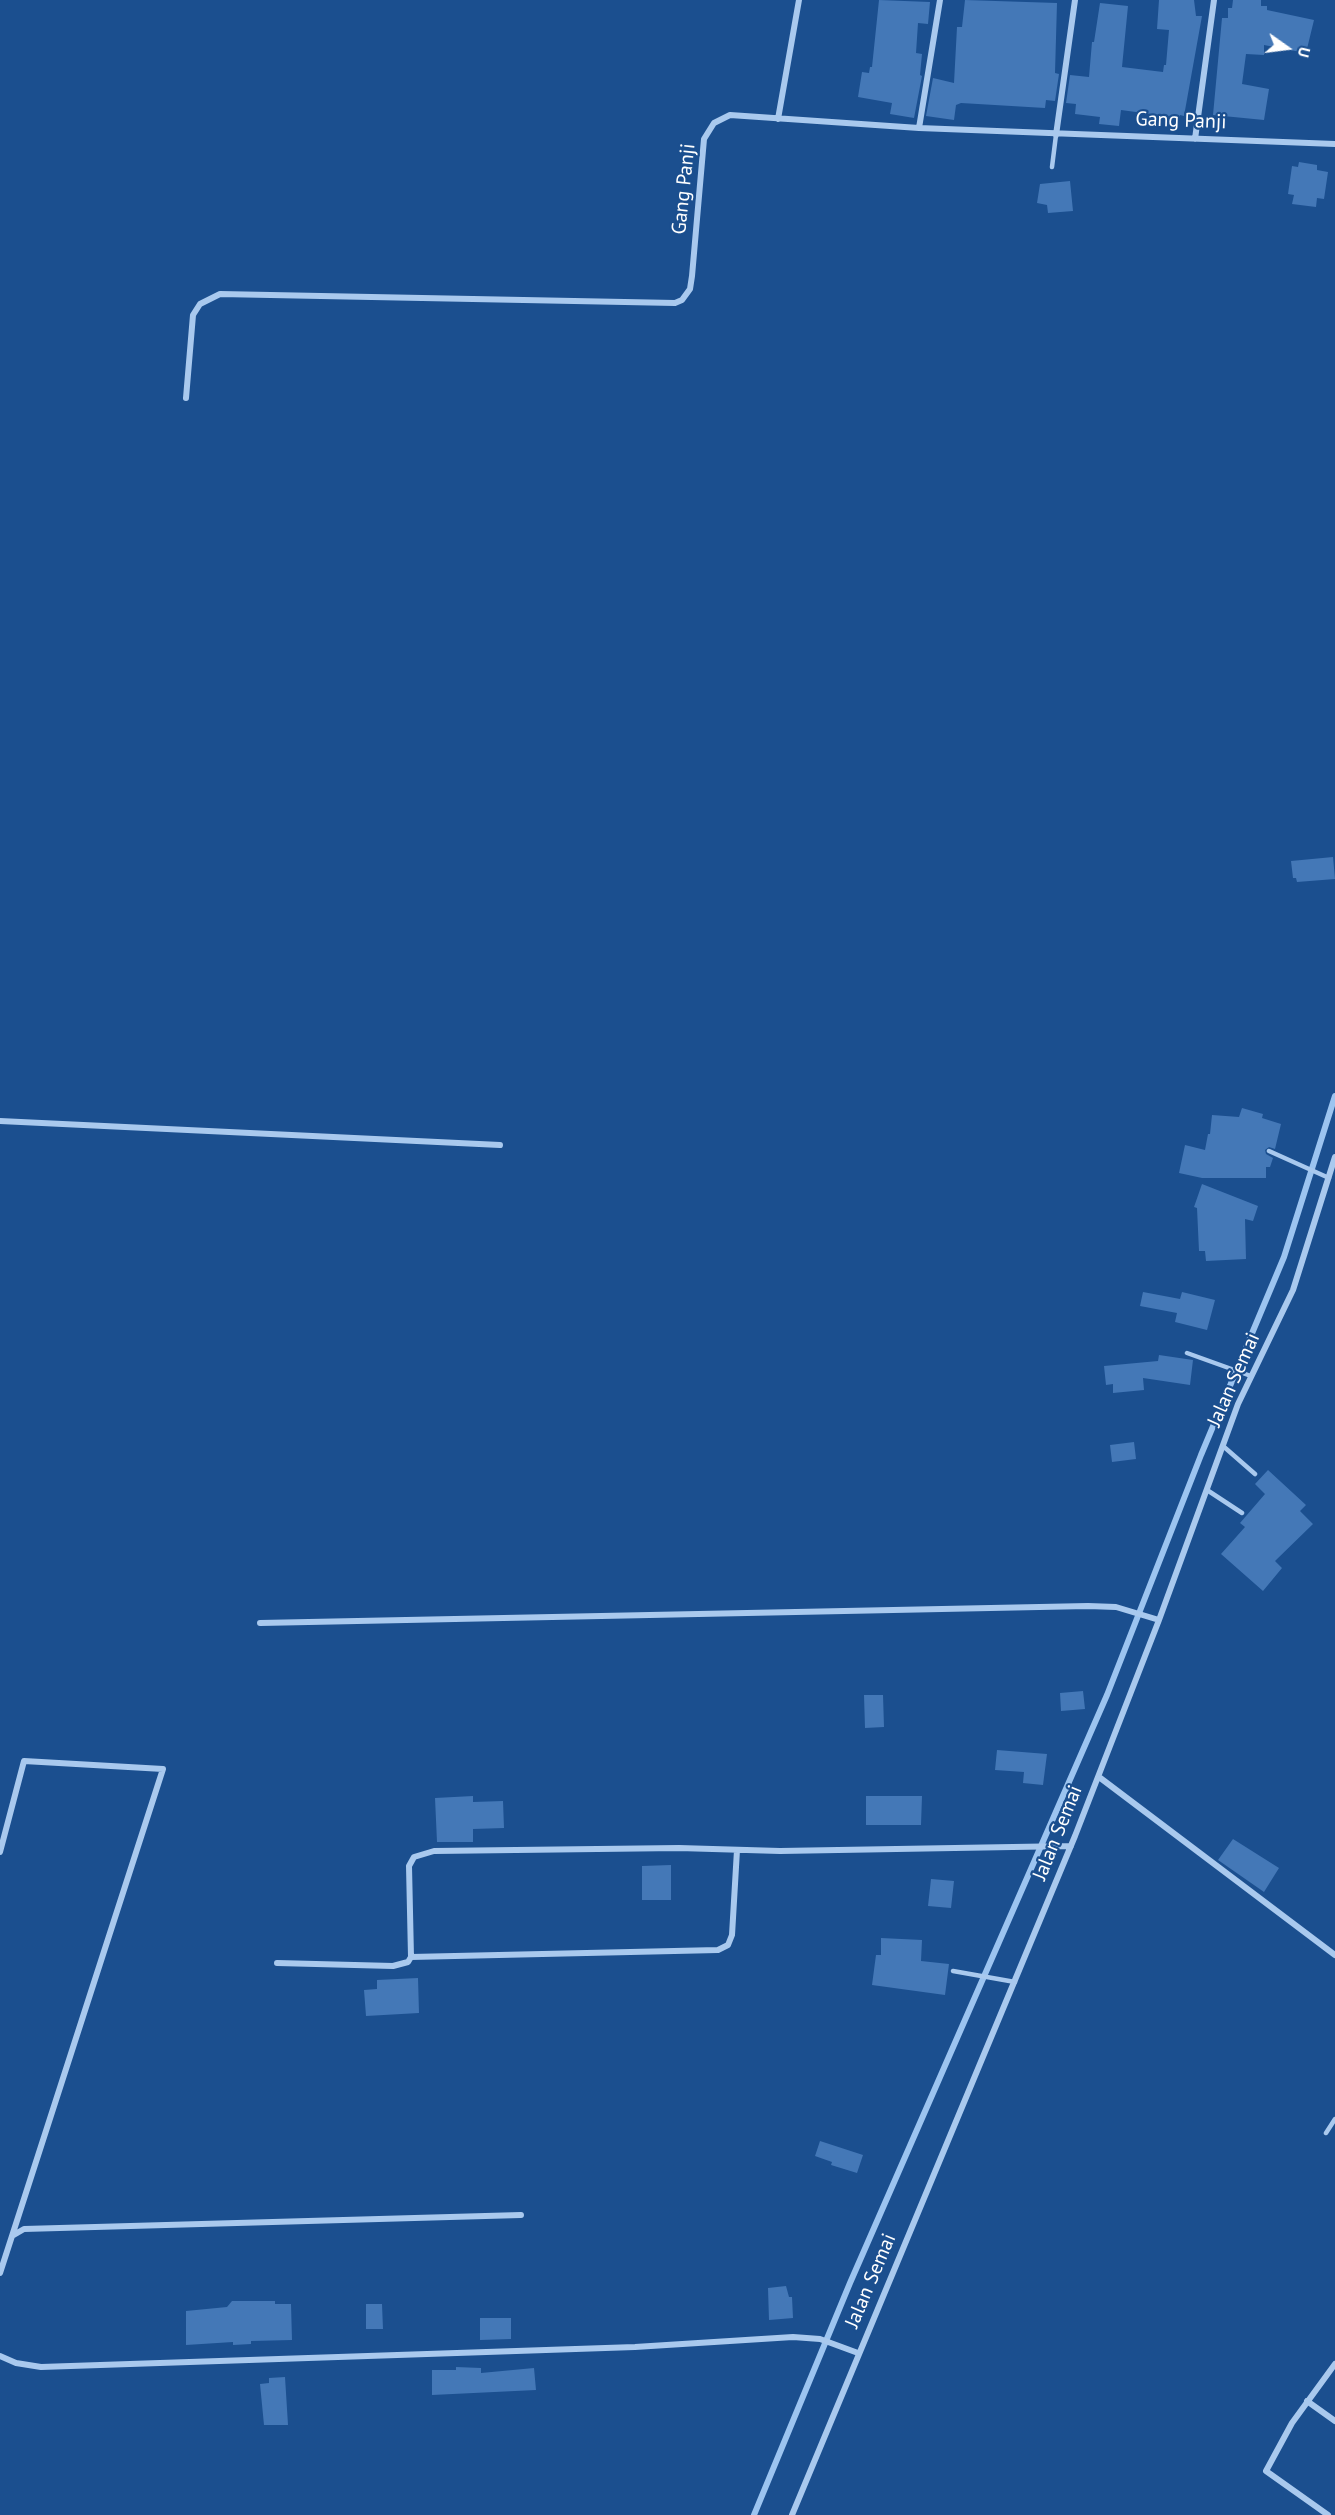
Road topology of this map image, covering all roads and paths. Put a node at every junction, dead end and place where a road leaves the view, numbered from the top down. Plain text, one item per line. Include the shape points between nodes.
1 (799, 0) edge
2 (940, 0) edge
3 (1075, 0) edge
4 (1214, 0) edge
5 (778, 119) junction
6 (919, 128) junction
7 (1056, 135) junction
8 (1195, 139) junction
9 (1335, 144) edge
10 (1052, 167) dead end
11 (186, 398) dead end
12 (0, 1121) edge
13 (500, 1145) dead end
14 (1269, 1151) dead end
15 (1335, 1157) edge
16 (1329, 1178) junction
17 (1187, 1353) dead end
18 (1251, 1376) junction
19 (1223, 1446) junction
20 (1255, 1474) dead end
21 (1207, 1490) junction
22 (1242, 1513) dead end
23 (1159, 1620) junction
24 (260, 1623) dead end
25 (1099, 1777) junction
26 (1071, 1846) junction
27 (737, 1850) junction
28 (0, 1852) edge
29 (1335, 1955) edge
30 (411, 1957) junction
31 (277, 1963) dead end
32 (953, 1971) dead end
33 (1015, 1982) junction
34 (1335, 2119) edge
35 (1326, 2133) dead end
36 (521, 2215) dead end
37 (12, 2236) junction
38 (0, 2272) edge
39 (858, 2353) junction
40 (0, 2356) edge
41 (1335, 2364) edge
42 (1308, 2401) junction
43 (1335, 2421) edge
44 (792, 2515) edge
45 (1328, 2515) edge

1 - 5 street
2 - 6 street
3 - 7 street
4 - 8 street
5 - 6 street, Gang Panji
5 - 11 street, Gang Panji via 730,115 717,120 708,130 703,147 690,289 682,300 220,294 200,304 193,315
6 - 7 street, Gang Panji
7 - 8 street, Gang Panji
7 - 10 lane
8 - 9 street, Gang Panji
12 - 13 street
14 - 16 lane
15 - 16 street, Jalan Semai
16 - 18 street, Jalan Semai via 1293,1290
17 - 18 lane
18 - 19 street, Jalan Semai
19 - 20 lane
19 - 21 street, Jalan Semai
21 - 22 lane
21 - 23 street, Jalan Semai
23 - 24 street via 1116,1607
23 - 25 street, Jalan Semai
25 - 26 street, Jalan Semai
25 - 29 street
26 - 27 street
26 - 33 street, Jalan Semai
27 - 30 street via 732,1935 728,1945 718,1950
27 - 30 street via 422,1853 414,1857 408,1872
28 - 37 street via 24,1761 163,1769
30 - 31 street via 393,1966
32 - 33 lane
33 - 39 street, Jalan Semai
34 - 35 lane
36 - 37 street via 104,2224 24,2229
37 - 38 street
39 - 40 street via 820,2339 793,2337 635,2347 41,2367
39 - 44 street, Jalan Semai
41 - 42 street
42 - 43 street
42 - 45 street via 1266,2471

